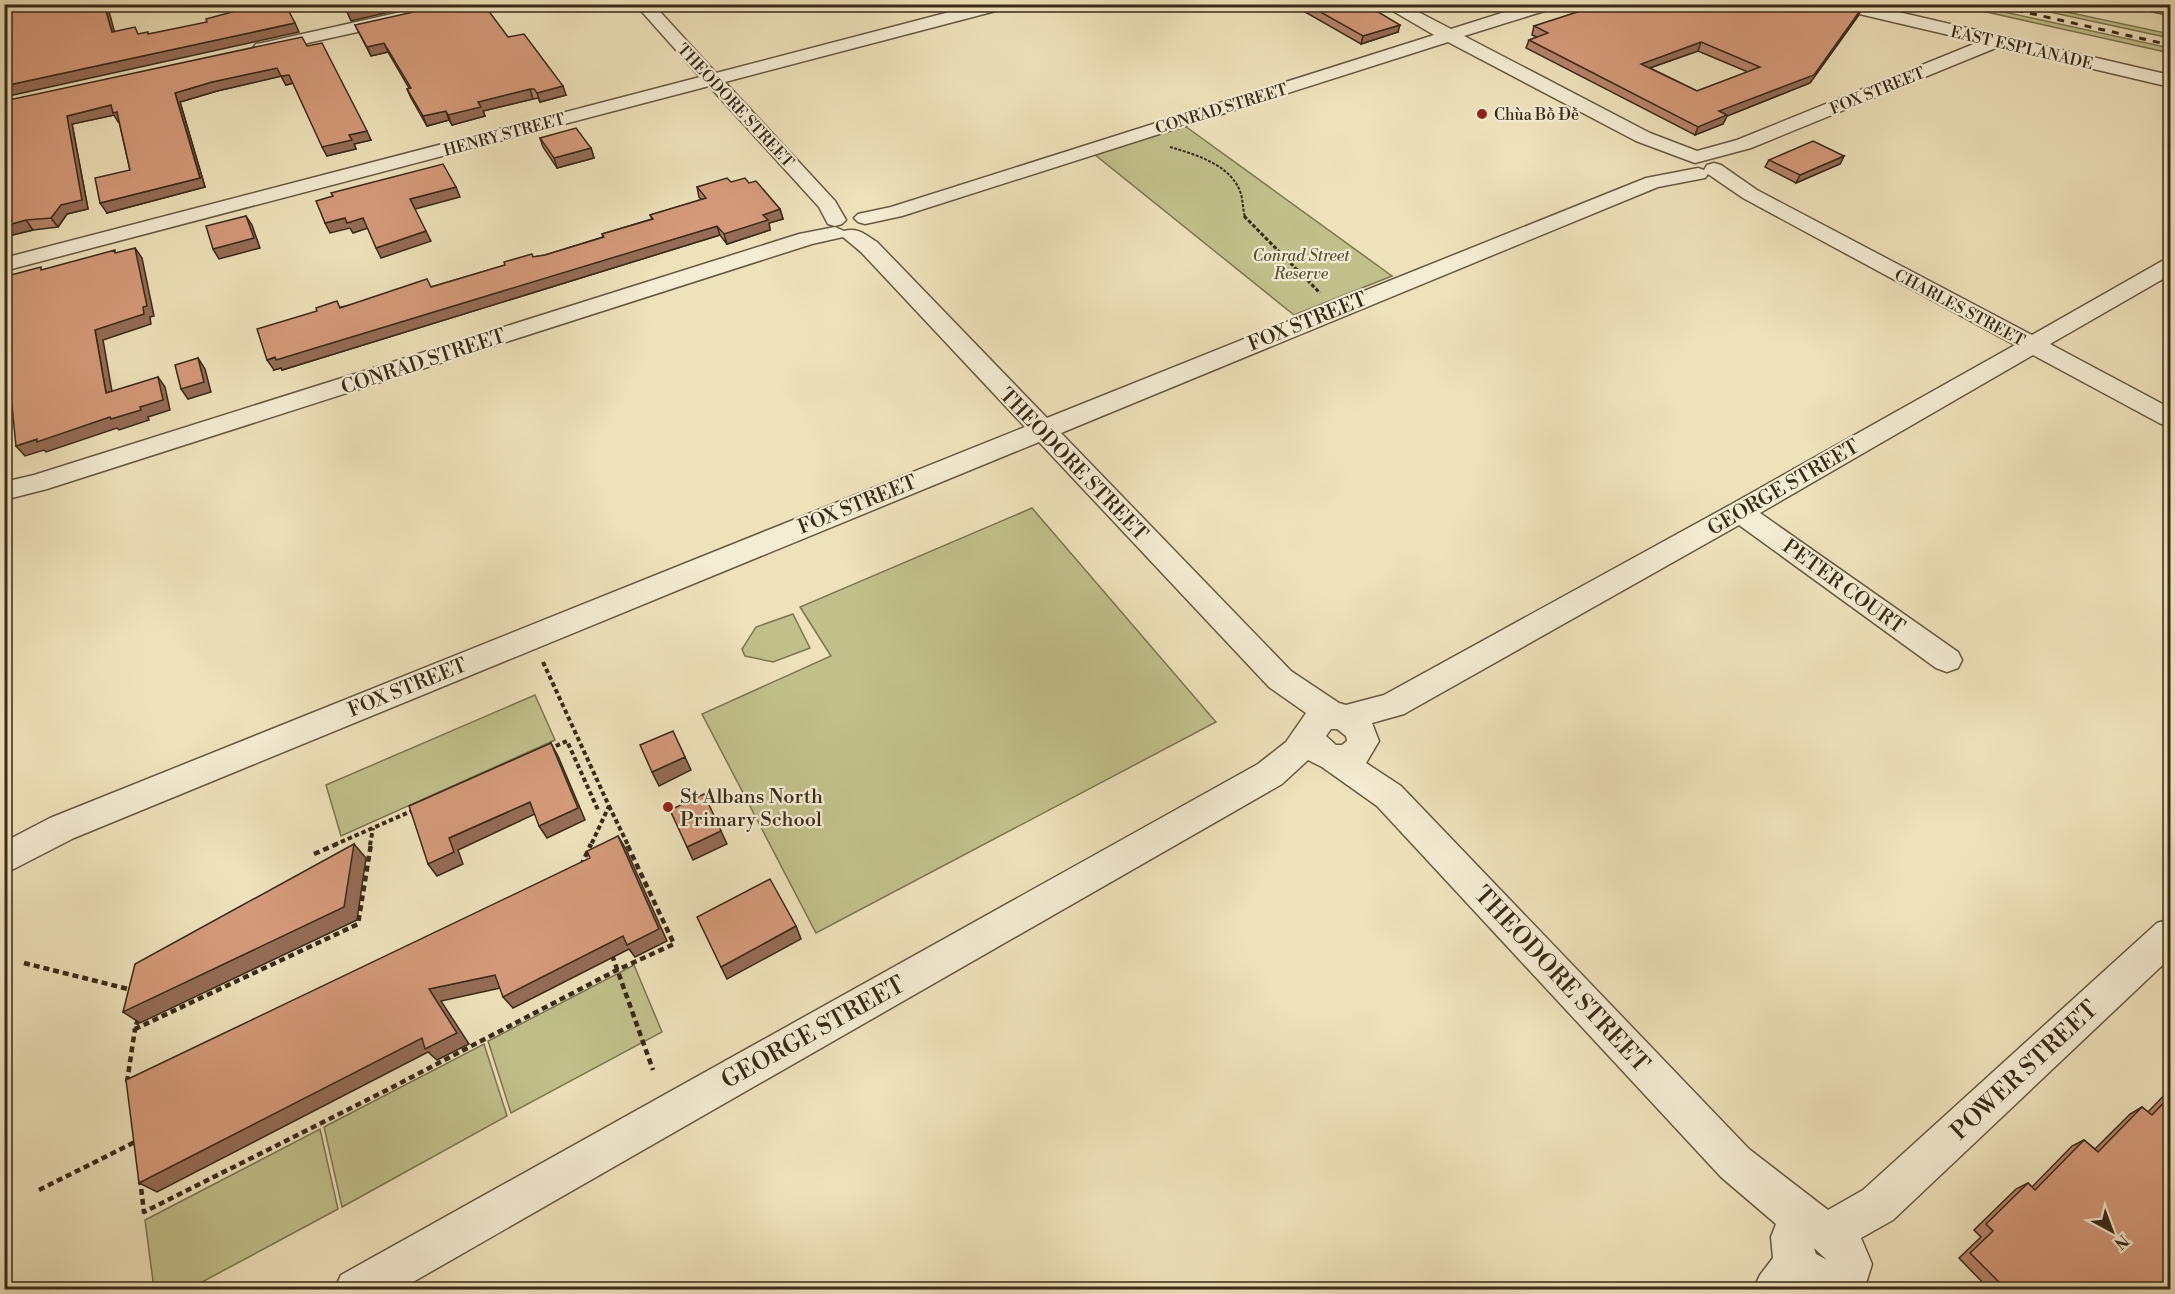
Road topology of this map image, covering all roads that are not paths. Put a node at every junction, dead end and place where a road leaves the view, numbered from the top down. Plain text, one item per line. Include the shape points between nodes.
1 (462, 4) edge
2 (643, 4) edge
3 (1002, 4) edge
4 (1389, 4) edge
5 (1548, 4) edge
6 (1838, 4) edge
7 (2143, 4) edge
8 (2170, 10) edge
9 (1449, 36) junction
10 (1997, 41) junction
11 (245, 52) edge
12 (713, 79) junction
13 (2170, 81) edge
14 (1697, 165) junction
15 (849, 226) junction
16 (5, 264) edge
17 (2170, 266) edge
18 (2031, 345) junction
19 (2170, 417) edge
20 (1041, 429) junction
21 (38, 483) junction
22 (4, 491) edge
23 (4, 497) edge
24 (1740, 512) junction
25 (1947, 660) dead end
26 (1336, 737) junction
27 (62, 828) junction
28 (4, 843) edge
29 (4, 859) edge
30 (2170, 935) edge
31 (1821, 1268) edge
32 (357, 1290) edge

1 - 11 street
2 - 12 street, THEODORE STREET
3 - 12 street, HENRY STREET
4 - 9 street, CHARLES STREET
5 - 9 street, CONRAD STREET
6 - 10 street, EAST ESPLANADE
7 - 8 street
9 - 14 street, CHARLES STREET
9 - 15 street, CONRAD STREET
10 - 13 street, EAST ESPLANADE
10 - 14 street, FOX STREET
12 - 15 street, THEODORE STREET
12 - 16 street, HENRY STREET
14 - 18 street, CHARLES STREET
14 - 20 street, FOX STREET
15 - 20 street, THEODORE STREET
15 - 21 street, CONRAD STREET
17 - 18 street, GEORGE STREET
18 - 19 street, CHARLES STREET
18 - 24 street, GEORGE STREET
20 - 26 street, THEODORE STREET
20 - 27 street, FOX STREET
21 - 22 street, CONRAD STREET
21 - 23 street, CONRAD STREET
24 - 25 street, PETER COURT
24 - 26 street, GEORGE STREET
26 - 31 street, THEODORE STREET via 1735,1163
26 - 32 street, GEORGE STREET
27 - 28 street, FOX STREET
27 - 29 street, FOX STREET
30 - 31 street, POWER STREET via 1878,1205

